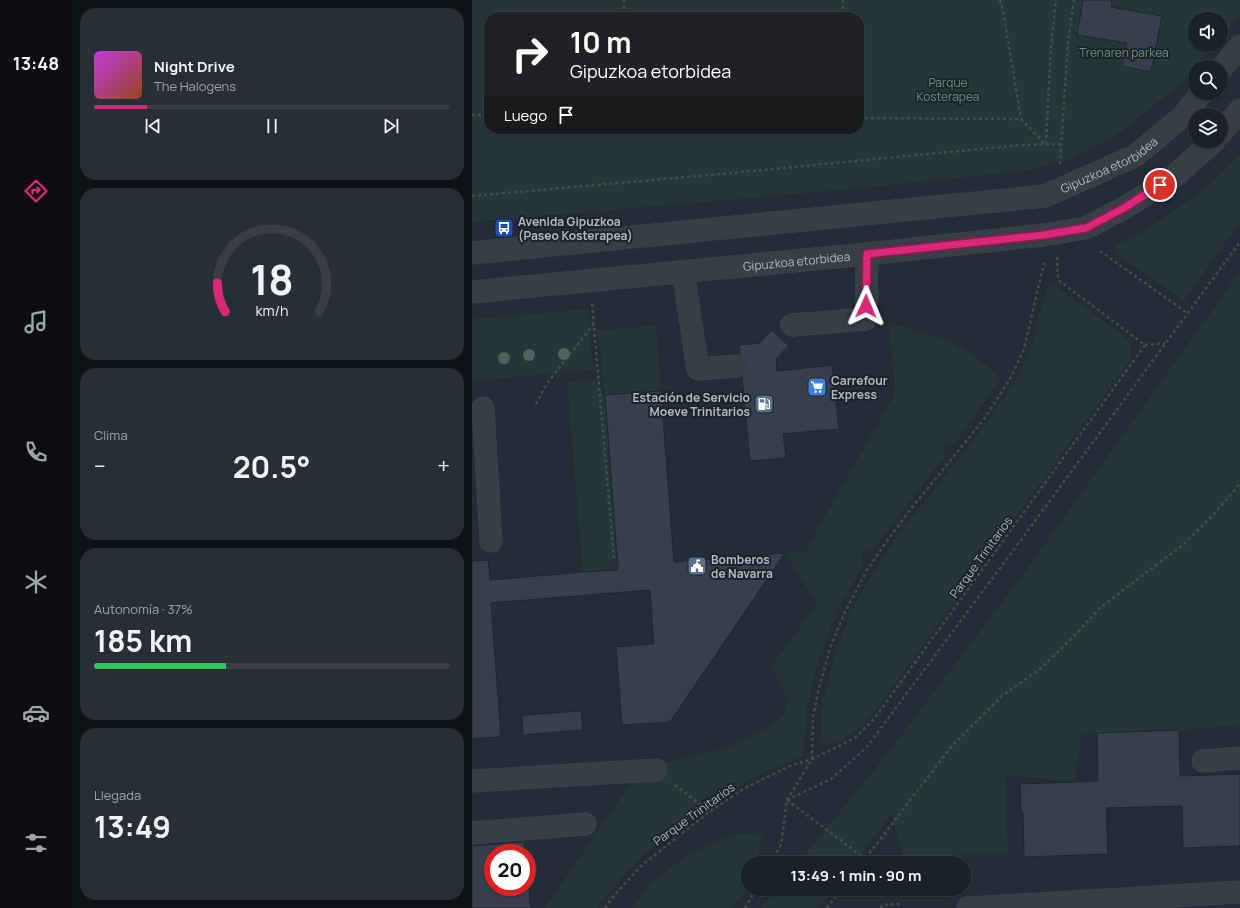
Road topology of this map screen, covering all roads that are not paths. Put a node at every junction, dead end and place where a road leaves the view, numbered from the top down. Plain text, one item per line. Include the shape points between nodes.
1 (1240, 46) edge
2 (1228, 61) edge
3 (1196, 100) edge
4 (1240, 110) edge
5 (1228, 125) edge
6 (1206, 148) edge
7 (472, 253) edge
8 (867, 254) junction
9 (683, 271) junction
10 (472, 292) edge
11 (792, 325) tunnel mouth
12 (736, 366) tunnel mouth
13 (483, 408) dead end
14 (490, 541) dead end
15 (1240, 758) edge
16 (1203, 761) dead end
17 (656, 770) road end
18 (472, 781) edge
19 (585, 824) dead end
20 (472, 833) edge
21 (1240, 892) edge
22 (1082, 905) edge
23 (1020, 907) edge
24 (968, 908) edge

1 - 2 street
3 - 7 street, Gipuzkoa etorbidea via 1183,116 1135,156 1044,196
4 - 5 street
6 - 8 street, Gipuzkoa etorbidea via 1172,178 1086,228
8 - 9 street, Gipuzkoa etorbidea
8 - 11 street via 866,319
9 - 10 street, Gipuzkoa etorbidea
9 - 12 street via 698,369
13 - 14 street
15 - 16 street
17 - 18 street
19 - 20 street
21 - 22 street
22 - 23 street
23 - 24 street

